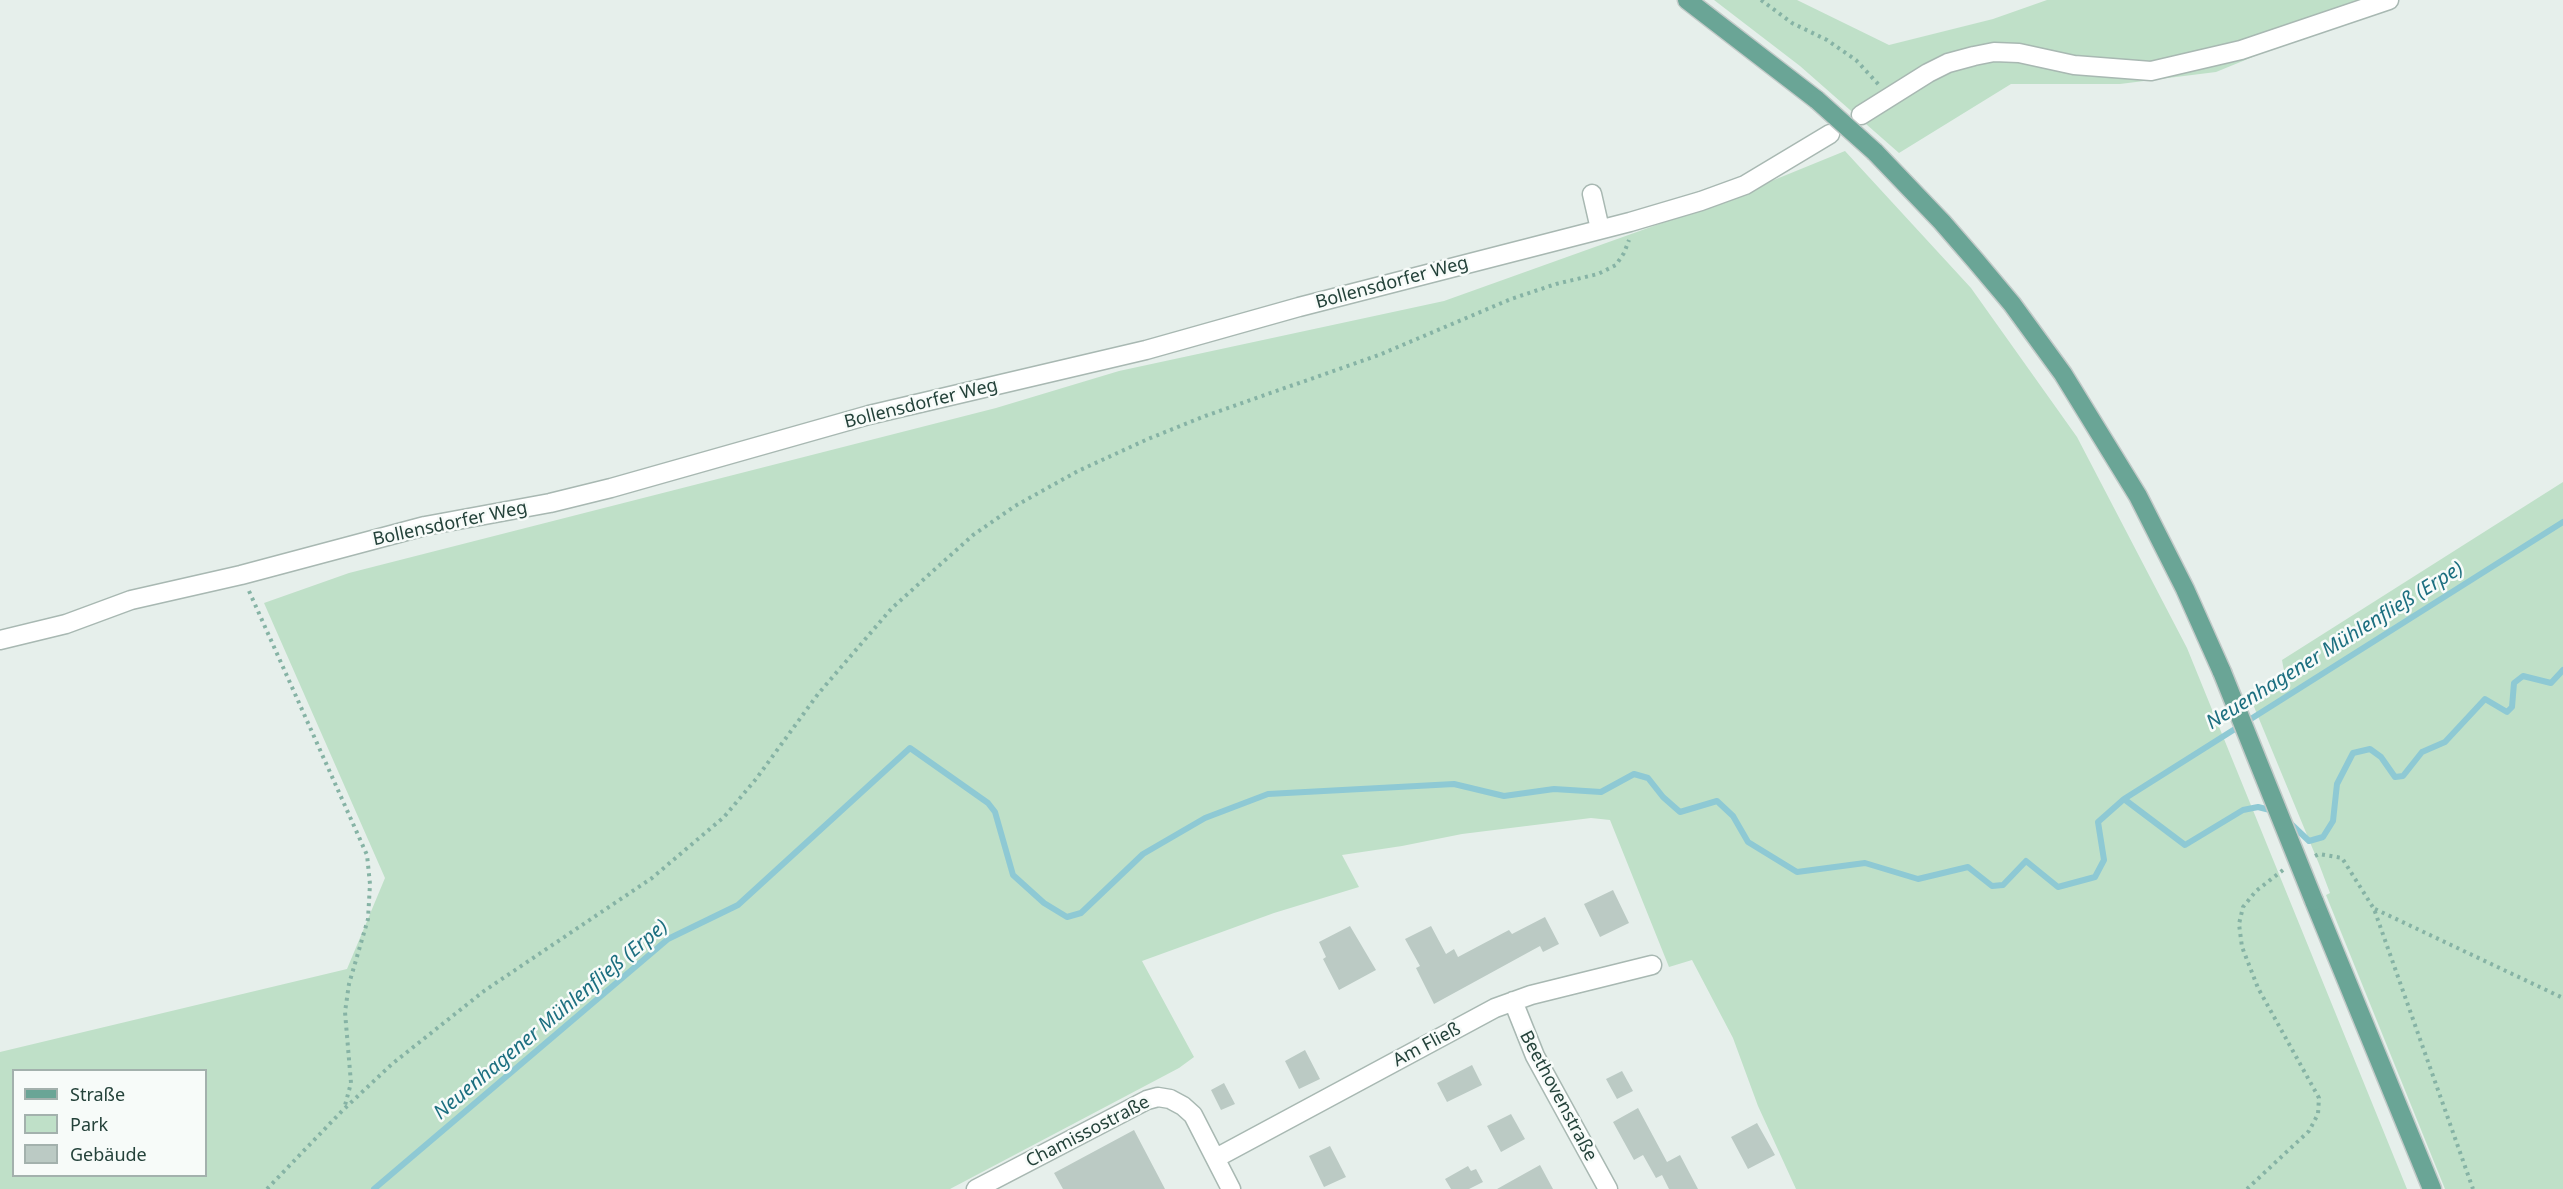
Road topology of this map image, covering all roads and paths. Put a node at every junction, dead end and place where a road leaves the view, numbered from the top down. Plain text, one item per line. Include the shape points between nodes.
1 (1687, 0) edge
2 (1761, 0) edge
3 (2389, 0) edge
4 (1888, 99) junction
5 (1861, 115) dead end
6 (1830, 134) dead end
7 (1592, 194) dead end
8 (1630, 222) junction
9 (1600, 229) junction
10 (241, 575) junction
11 (0, 640) edge
12 (2310, 858) dead end
13 (2291, 866) dead end
14 (2374, 909) junction
15 (1652, 965) dead end
16 (2563, 998) edge
17 (1513, 1000) junction
18 (343, 1110) junction
19 (1215, 1158) junction
20 (267, 1189) edge
21 (976, 1189) edge
22 (1231, 1189) edge
23 (1608, 1189) edge
24 (2247, 1189) edge
25 (2432, 1189) edge
26 (2473, 1189) edge

1 - 25 main road, bridge via 1817,100 1875,152 1975,260 2063,374 2138,496 2186,589
2 - 4 path via 1856,60
3 - 4 street via 2241,50 2151,70 1994,52 1948,63
4 - 5 street
6 - 8 street, Bollensdorfer Weg via 1745,185
7 - 9 street
8 - 9 street, Bollensdorfer Weg
8 - 18 path via 1624,253 1616,265 1605,271 1511,299 1379,354 1205,416 1078,471 1015,506 973,535 892,608 818,693 724,818 652,878 484,991 392,1064
9 - 10 street, Bollensdorfer Weg via 1157,347 870,415 611,488 425,526
10 - 11 street, Bollensdorfer Weg via 131,600 66,624
10 - 18 path via 367,855 368,919 345,1012 351,1083
12 - 14 path via 2319,854 2342,858
13 - 24 path via 2256,891 2243,907 2239,924 2242,947 2258,988 2319,1098 2318,1114 2309,1131
14 - 16 path
14 - 26 path
15 - 17 street, Am Fließ
17 - 19 street, Am Fließ
17 - 23 street, Beethovenstraße via 1535,1056
18 - 20 path
19 - 21 street, Chamissostraße via 1193,1115 1170,1099 1158,1097
19 - 22 street

